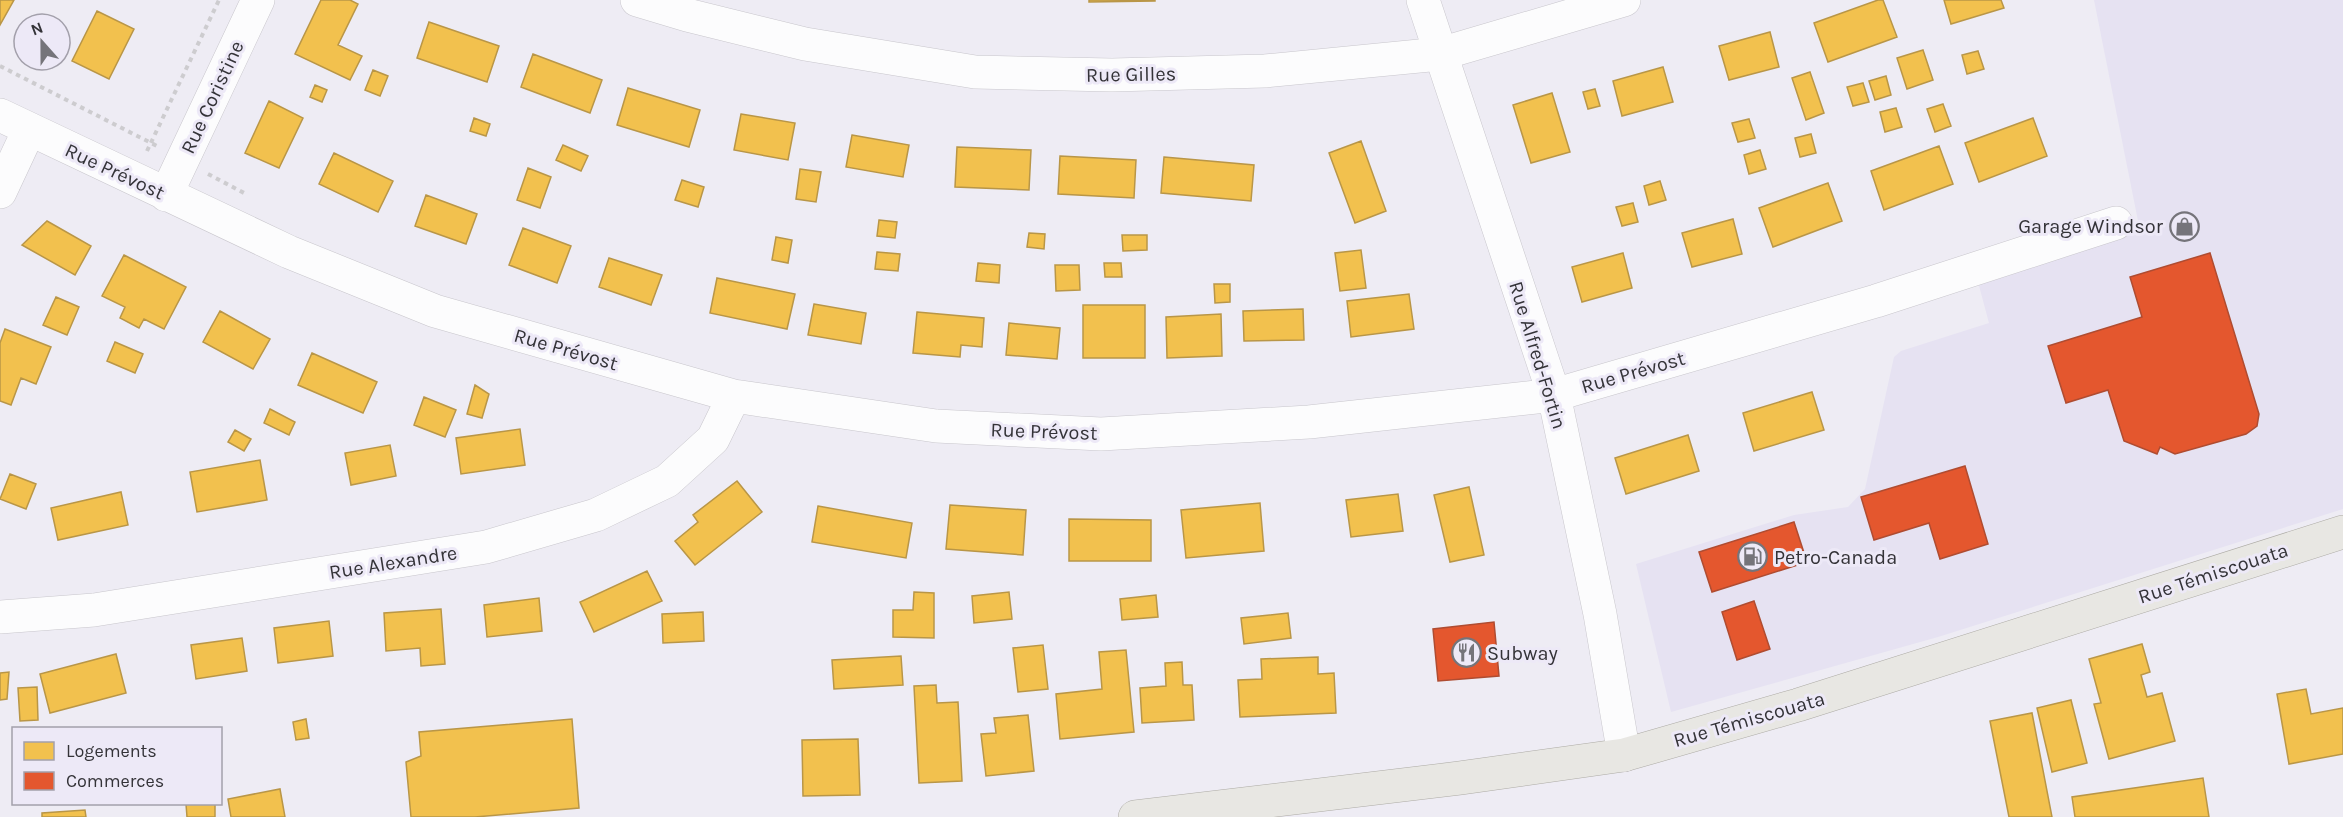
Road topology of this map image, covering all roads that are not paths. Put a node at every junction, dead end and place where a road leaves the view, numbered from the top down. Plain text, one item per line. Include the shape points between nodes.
1 (258, 0) edge
2 (637, 0) edge
3 (1423, 0) edge
4 (1624, 0) edge
5 (1440, 54) junction
6 (0, 115) edge
7 (29, 130) junction
8 (0, 192) edge
9 (166, 195) junction
10 (2116, 223) dead end
11 (1554, 395) junction
12 (734, 396) junction
13 (2343, 532) edge
14 (0, 617) edge
15 (1624, 755) junction
16 (1135, 817) edge

1 - 9 street, Rue Coristine
2 - 5 street, Rue Gilles via 804,44 975,72 1112,75 1265,71
3 - 5 street, Rue Alfred-Fortin
4 - 5 street, Rue Gilles
5 - 11 street, Rue Alfred-Fortin
6 - 7 street, Rue Prévost
7 - 8 street
7 - 9 street, Rue Prévost
9 - 12 street, Rue Prévost via 289,252 435,311
10 - 11 street, Rue Prévost via 1876,301
11 - 12 street, Rue Prévost via 1310,422 1101,434 936,426
11 - 15 street, Rue Alfred-Fortin via 1600,614
12 - 14 street, Rue Alexandre via 713,439 667,481 596,516 486,547 94,610
13 - 15 main road, Rue Témiscouata via 1798,705
15 - 16 main road, Rue Témiscouata

